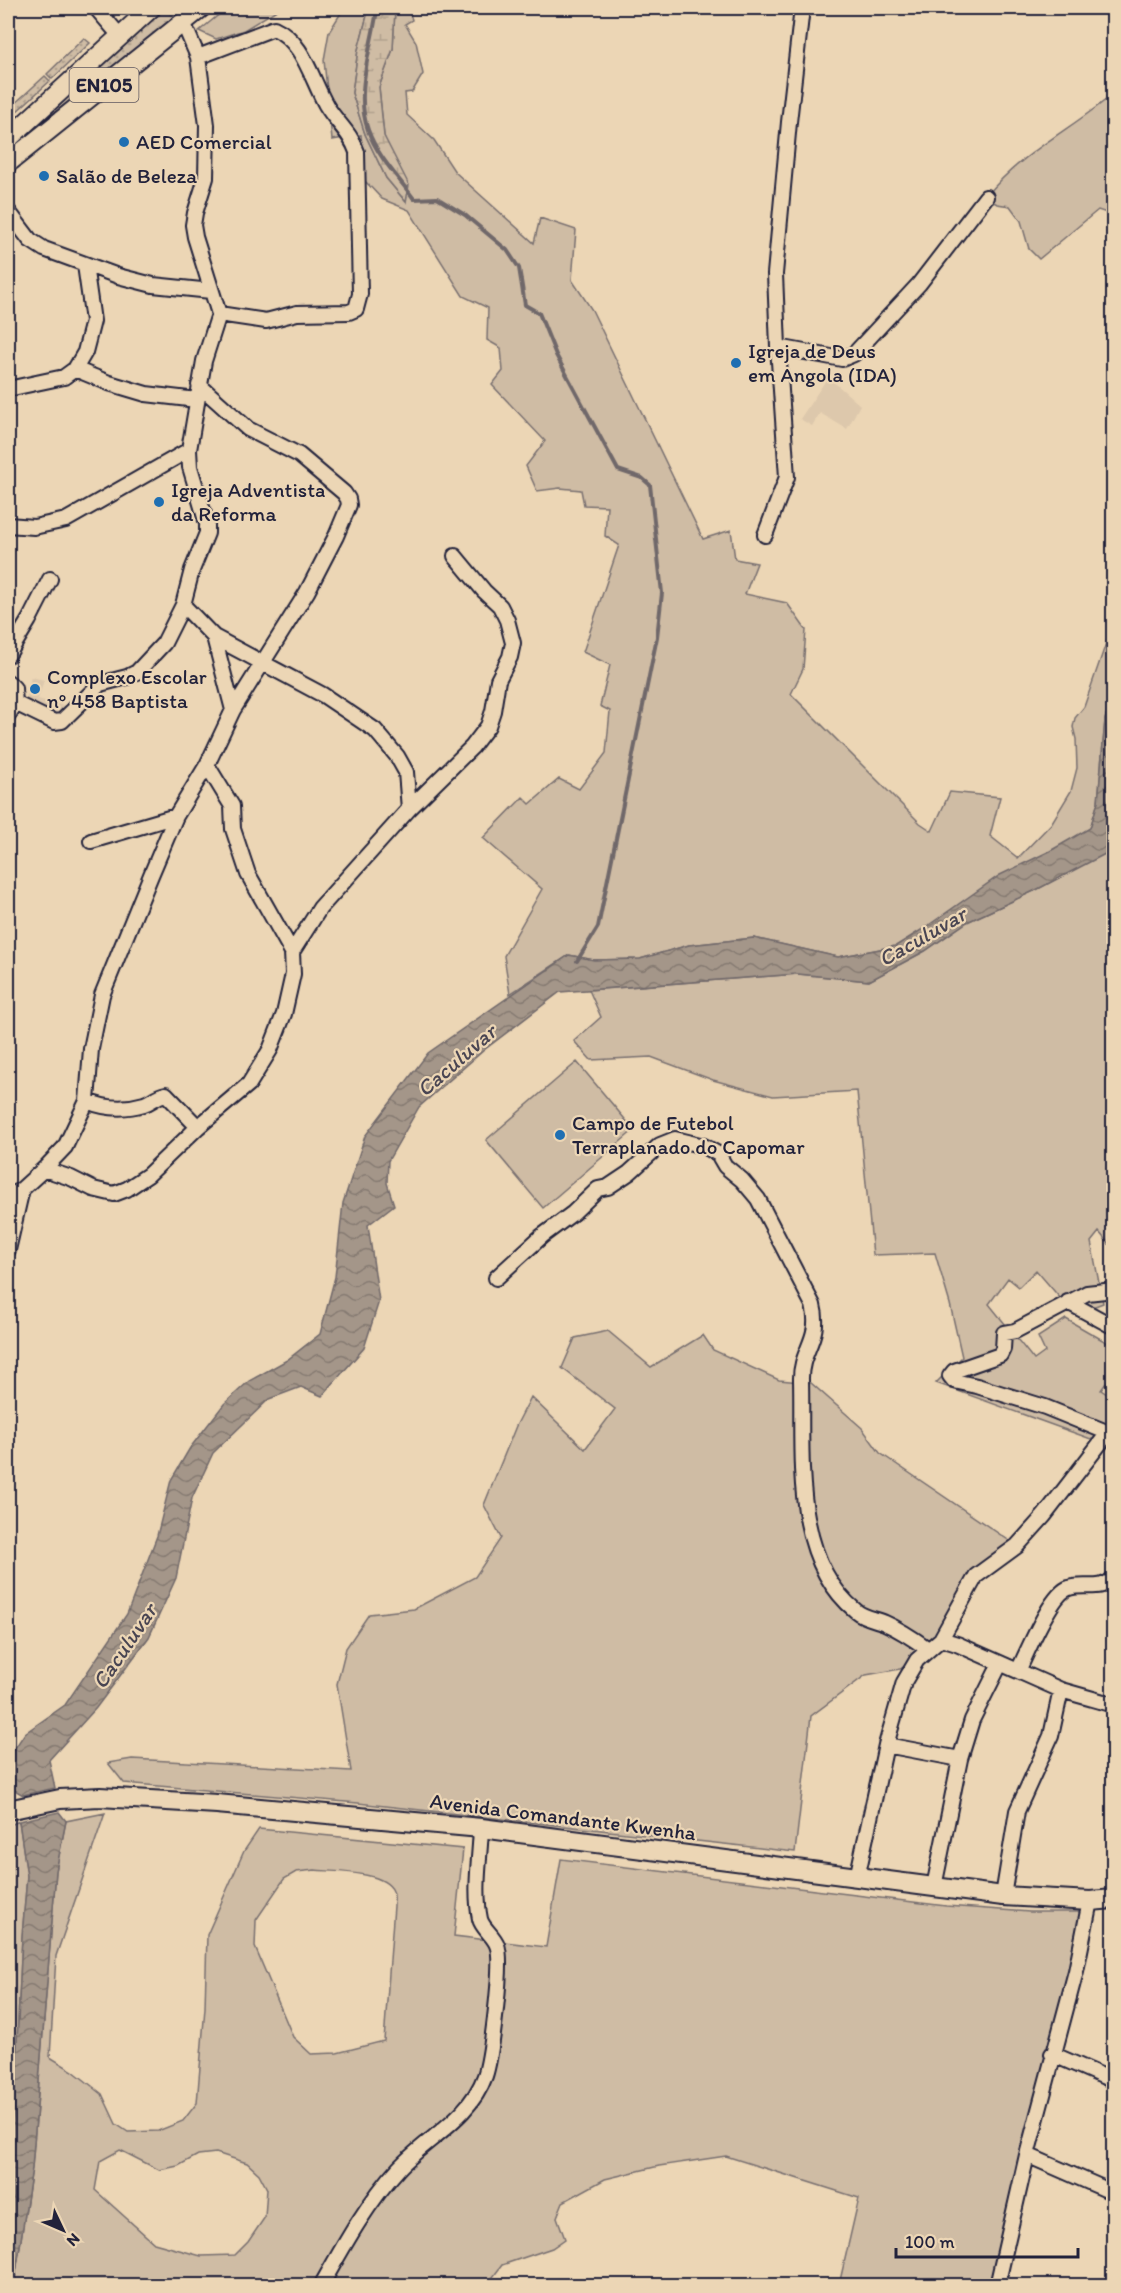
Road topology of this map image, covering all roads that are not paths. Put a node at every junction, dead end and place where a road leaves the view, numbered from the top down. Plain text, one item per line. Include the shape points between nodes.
1 (96, 8) edge
2 (152, 8) edge
3 (201, 8) edge
4 (802, 8) edge
5 (183, 22) junction
6 (120, 36) junction
7 (198, 57) junction
8 (8, 139) edge
9 (8, 164) edge
10 (986, 196) dead end
11 (8, 211) edge
12 (85, 265) junction
13 (211, 291) junction
14 (219, 314) junction
15 (778, 347) junction
16 (75, 369) junction
17 (199, 386) junction
18 (8, 389) edge
19 (197, 400) junction
20 (189, 450) junction
21 (8, 525) edge
22 (765, 535) dead end
23 (454, 556) dead end
24 (50, 579) dead end
25 (183, 605) junction
26 (214, 637) junction
27 (8, 655) edge
28 (265, 663) junction
29 (8, 682) edge
30 (11, 710) edge
31 (234, 710) junction
32 (207, 765) junction
33 (409, 809) junction
34 (176, 816) junction
35 (91, 841) dead end
36 (292, 952) junction
37 (87, 1101) junction
38 (198, 1127) junction
39 (44, 1170) junction
40 (22, 1189) junction
41 (8, 1197) edge
42 (8, 1250) edge
43 (496, 1278) dead end
44 (1113, 1290) edge
45 (1068, 1302) junction
46 (1113, 1327) edge
47 (1111, 1434) edge
48 (1113, 1578) edge
49 (941, 1639) junction
50 (928, 1649) junction
51 (1000, 1664) junction
52 (1018, 1671) junction
53 (1061, 1690) junction
54 (1113, 1705) edge
55 (886, 1745) junction
56 (960, 1759) junction
57 (10, 1809) edge
58 (481, 1828) junction
59 (857, 1878) junction
60 (934, 1887) junction
61 (1003, 1896) junction
62 (1113, 1899) edge
63 (1090, 1902) junction
64 (1052, 2054) junction
65 (1113, 2081) edge
66 (1027, 2155) junction
67 (1113, 2193) edge
68 (321, 2286) edge
69 (997, 2286) edge

1 - 6 street
2 - 6 main road, EN105
3 - 5 main road, EN105
4 - 15 street via 776,274
5 - 7 street
5 - 9 main road, EN105
6 - 8 main road, EN105
7 - 13 street via 207,125 206,178 193,225
7 - 14 street via 274,28 285,33 298,48 357,152 360,294 356,309 266,321
10 - 15 street via 920,284 854,354 842,359
11 - 12 street via 30,240
12 - 13 street via 153,285
12 - 16 street via 93,321 85,352
13 - 14 street
14 - 17 street
15 - 22 street via 787,477
16 - 18 street via 64,377
16 - 19 street via 147,394
17 - 19 street
17 - 28 street via 248,429 298,455 348,499 349,505 326,555
19 - 20 street
20 - 21 street via 66,520 34,527
20 - 25 street via 207,533
23 - 33 street via 500,606 513,643 498,680 488,726
24 - 27 street
25 - 26 street
25 - 30 street via 164,643 137,672 100,684 62,721
26 - 28 street
26 - 31 street
28 - 31 street
28 - 33 street via 375,730 406,772
29 - 30 street via 14,688
31 - 32 street
32 - 34 street
32 - 36 street via 232,806 233,829 248,874
33 - 36 street via 320,908
34 - 35 street
34 - 37 street via 102,995 91,1049
36 - 38 street via 293,974 270,1050 249,1084
37 - 38 street via 117,1108 147,1104 166,1094
37 - 39 street via 65,1147
38 - 39 street via 148,1175 114,1194
39 - 40 street
40 - 41 street
40 - 42 street
43 - 50 street via 598,1188 608,1187 629,1173 660,1145 675,1139 718,1154 764,1207 813,1305 816,1330 802,1365 800,1451 805,1505 822,1566 856,1612 900,1630
44 - 45 street via 1087,1293
45 - 46 street
45 - 47 street via 1004,1333 1000,1355 954,1371 951,1379 1045,1407
47 - 49 street via 1017,1546 976,1576
48 - 52 street via 1098,1587 1062,1592
49 - 50 street
49 - 51 street
50 - 55 street via 904,1682
51 - 52 street
51 - 56 street via 972,1720
52 - 53 street
53 - 54 street
53 - 61 street via 1051,1736 1017,1810
55 - 56 street
55 - 59 street
56 - 60 street
57 - 58 main road, Avenida Comandante Kwenha via 60,1799 100,1797
58 - 59 main road, Avenida Comandante Kwenha
58 - 68 street via 480,1922 498,1946 499,1964 485,2077 474,2099 456,2119 400,2167 373,2199
59 - 60 main road, Avenida Comandante Kwenha
60 - 61 main road, Avenida Comandante Kwenha
61 - 63 main road, Avenida Comandante Kwenha
62 - 63 main road, Avenida Comandante Kwenha
63 - 64 street via 1076,1971
64 - 65 street
64 - 66 street
66 - 67 street
66 - 69 street

